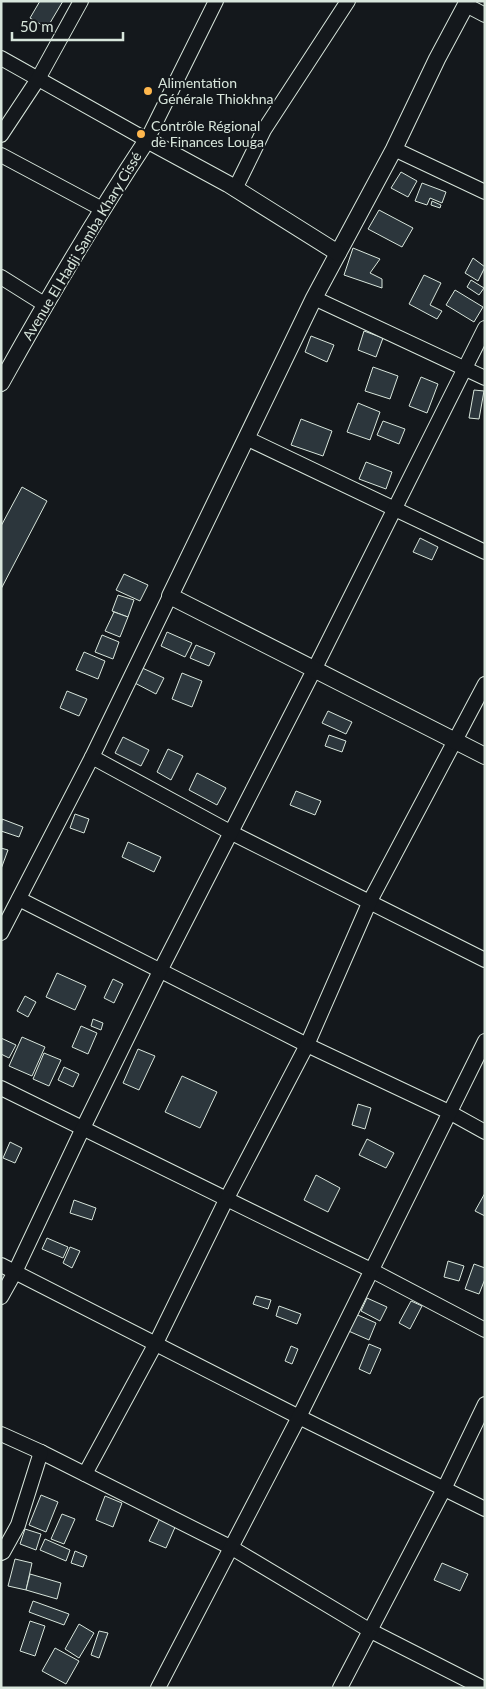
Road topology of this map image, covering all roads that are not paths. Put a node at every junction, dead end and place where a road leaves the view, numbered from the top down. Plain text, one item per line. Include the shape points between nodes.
1 (81, 1) edge
2 (216, 1) edge
3 (348, 1) edge
4 (467, 3) edge
5 (485, 15) edge
6 (1, 58) edge
7 (38, 78) junction
8 (1, 135) edge
9 (147, 140) junction
10 (394, 148) junction
11 (1, 155) edge
12 (235, 189) junction
13 (485, 192) edge
14 (102, 209) junction
15 (338, 253) junction
16 (1, 277) edge
17 (314, 298) junction
18 (44, 304) junction
19 (485, 328) edge
20 (465, 368) junction
21 (485, 378) edge
22 (1, 383) edge
23 (246, 438) junction
24 (394, 509) junction
25 (485, 552) edge
26 (170, 596) junction
27 (314, 670) junction
28 (485, 684) edge
29 (454, 740) junction
30 (485, 756) edge
31 (92, 757) junction
32 (230, 832) junction
33 (19, 899) junction
34 (370, 901) junction
35 (1, 933) edge
36 (485, 960) edge
37 (160, 971) junction
38 (485, 1041) edge
39 (307, 1045) junction
40 (1, 1088) edge
41 (449, 1112) junction
42 (83, 1128) junction
43 (485, 1132) edge
44 (226, 1200) junction
45 (1, 1265) edge
46 (371, 1270) junction
47 (15, 1272) junction
48 (1, 1297) edge
49 (485, 1330) edge
50 (156, 1343) junction
51 (485, 1404) edge
52 (299, 1417) junction
53 (1, 1434) edge
54 (41, 1452) junction
55 (85, 1474) junction
56 (444, 1489) junction
57 (485, 1509) edge
58 (232, 1548) junction
59 (1, 1553) edge
60 (369, 1630) junction
61 (158, 1688) edge
62 (340, 1688) edge
63 (483, 1688) edge

1 - 7 street
2 - 9 street, Avenue El Hadji Samba Khary Cissé
3 - 12 street via 264,130
4 - 5 street
4 - 10 street
6 - 7 street
7 - 8 street
7 - 9 street
9 - 12 street
9 - 14 street, Avenue El Hadji Samba Khary Cissé
10 - 13 street
10 - 15 street
11 - 14 street
12 - 15 street
14 - 18 street, Avenue El Hadji Samba Khary Cissé
15 - 17 street
16 - 18 street
17 - 20 street
17 - 23 street
18 - 22 street, Avenue El Hadji Samba Khary Cissé
19 - 20 street
20 - 21 street
20 - 24 street
23 - 24 street
23 - 26 street
24 - 25 street
24 - 27 street
26 - 27 street
26 - 31 street
27 - 29 street
27 - 32 street
28 - 29 street
29 - 30 street
29 - 34 street
31 - 32 street
31 - 33 street
32 - 34 street
32 - 37 street
33 - 35 street
33 - 37 street
34 - 36 street
34 - 39 street
37 - 39 street
37 - 42 street
38 - 41 street
39 - 41 street
39 - 44 street
40 - 42 street
41 - 43 street
41 - 46 street
42 - 44 street
42 - 47 street
44 - 46 street
44 - 50 street
45 - 47 street
46 - 49 street
46 - 52 street
47 - 48 street
47 - 50 street
50 - 52 street
50 - 55 street
51 - 56 street
52 - 56 street
52 - 58 street
53 - 54 street
54 - 55 street
54 - 59 street via 18,1525
55 - 58 street
56 - 57 street
56 - 60 street
58 - 60 street
58 - 61 street
60 - 62 street
60 - 63 street

